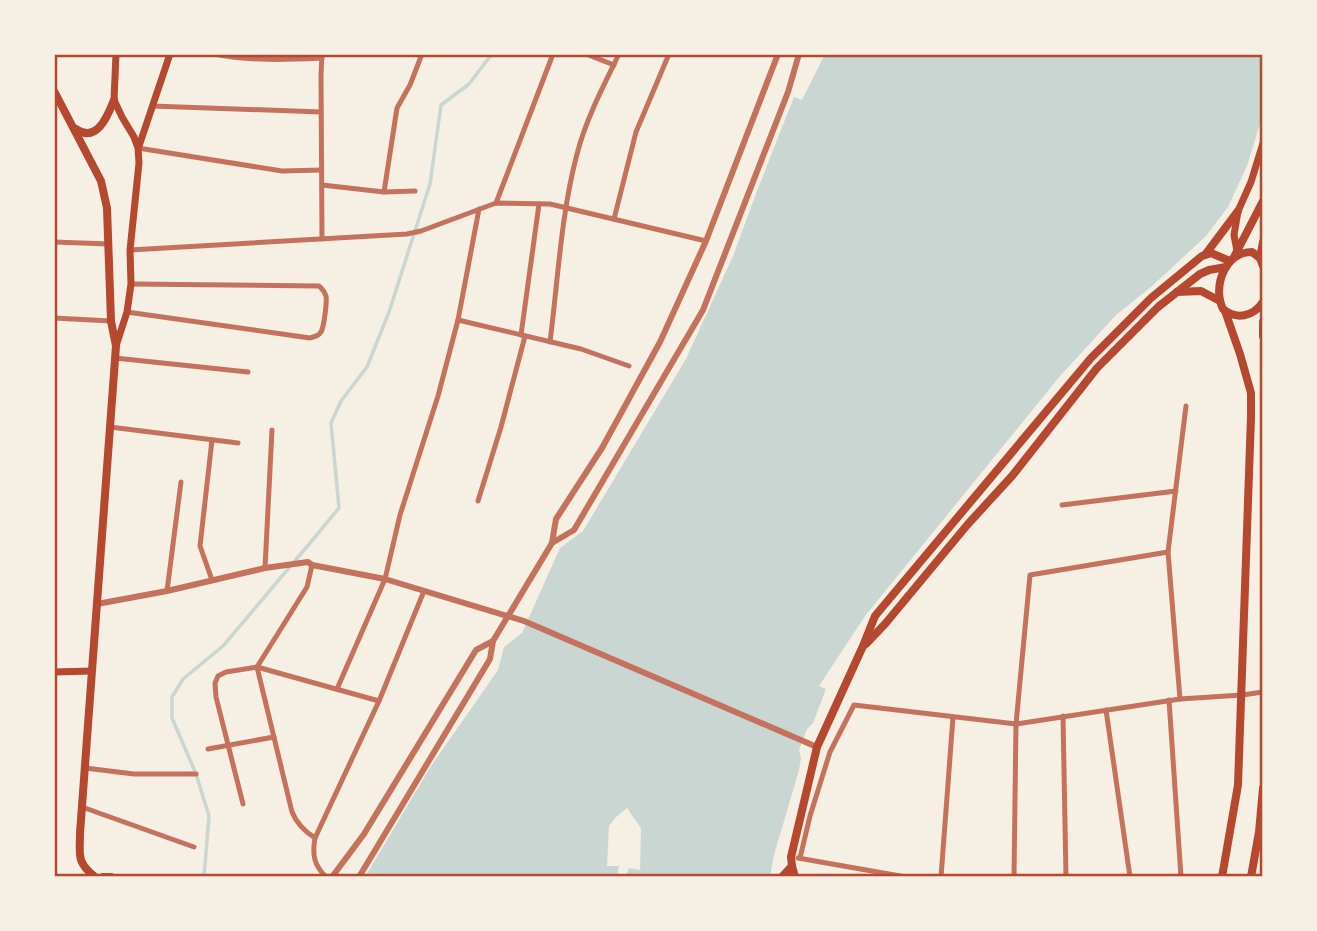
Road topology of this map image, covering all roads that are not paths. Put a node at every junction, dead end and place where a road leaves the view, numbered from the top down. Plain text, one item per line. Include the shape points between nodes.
1 (116, 54) edge
2 (170, 54) edge
3 (214, 54) edge
4 (422, 54) edge
5 (553, 54) edge
6 (586, 54) edge
7 (619, 54) edge
8 (669, 54) edge
9 (778, 54) edge
10 (799, 54) edge
11 (322, 56) edge
12 (614, 65) junction
13 (54, 90) edge
14 (114, 100) junction
15 (152, 106) junction
16 (321, 112) junction
17 (73, 127) junction
18 (1263, 143) edge
19 (138, 148) junction
20 (321, 170) junction
21 (321, 185) junction
22 (415, 191) dead end
23 (384, 192) junction
24 (1263, 201) edge
25 (496, 203) junction
26 (539, 204) junction
27 (567, 208) junction
28 (480, 209) junction
29 (1238, 211) junction
30 (614, 219) junction
31 (322, 239) junction
32 (706, 241) junction
33 (54, 242) edge
34 (1263, 242) edge
35 (109, 244) junction
36 (130, 250) junction
37 (1205, 256) junction
38 (1232, 259) junction
39 (1262, 262) edge
40 (131, 284) junction
41 (1177, 292) junction
42 (1220, 301) junction
43 (1263, 302) edge
44 (1225, 311) junction
45 (127, 312) junction
46 (54, 318) edge
47 (458, 320) junction
48 (111, 321) junction
49 (1263, 323) edge
50 (524, 335) junction
51 (1263, 335) edge
52 (550, 342) junction
53 (116, 346) junction
54 (115, 358) junction
55 (629, 366) dead end
56 (248, 372) dead end
57 (1186, 406) dead end
58 (110, 427) junction
59 (272, 430) dead end
60 (212, 440) junction
61 (238, 443) dead end
62 (181, 482) dead end
63 (1176, 491) junction
64 (478, 501) dead end
65 (1062, 505) dead end
66 (552, 542) junction
67 (1168, 552) junction
68 (310, 563) junction
69 (265, 568) junction
70 (384, 579) junction
71 (212, 580) junction
72 (167, 591) junction
73 (424, 591) junction
74 (97, 604) junction
75 (507, 616) junction
76 (492, 641) junction
77 (863, 646) junction
78 (257, 667) junction
79 (92, 671) junction
80 (54, 672) edge
81 (337, 689) junction
82 (1263, 692) edge
83 (1242, 695) junction
84 (1180, 699) junction
85 (1169, 700) junction
86 (379, 701) junction
87 (1106, 710) junction
88 (1063, 716) junction
89 (953, 717) junction
90 (1016, 724) junction
91 (274, 737) junction
92 (228, 745) junction
93 (817, 747) junction
94 (208, 749) dead end
95 (85, 768) junction
96 (196, 774) dead end
97 (1263, 788) edge
98 (243, 804) dead end
99 (82, 807) junction
100 (1261, 832) edge
101 (315, 838) junction
102 (194, 847) dead end
103 (794, 860) junction
104 (95, 877) edge
105 (103, 877) edge
106 (111, 877) edge
107 (326, 877) edge
108 (332, 877) edge
109 (359, 877) edge
110 (782, 877) edge
111 (795, 877) edge
112 (906, 877) edge
113 (941, 877) edge
114 (1014, 877) edge
115 (1066, 877) edge
116 (1130, 877) edge
117 (1181, 877) edge
118 (1222, 877) edge
119 (1251, 877) edge

1 - 14 main road
2 - 15 main road
3 - 11 street via 273,60
4 - 23 street via 397,108
5 - 25 street
6 - 12 street
7 - 12 street
8 - 30 street via 636,132
9 - 32 street
10 - 66 street via 703,310 574,530
11 - 16 street
12 - 27 street via 582,138
13 - 17 main road
14 - 17 main road via 100,128 80,132
14 - 19 main road
15 - 16 street
15 - 19 main road
16 - 20 street
17 - 35 main road via 101,181
18 - 29 main road
19 - 20 street via 282,171
19 - 36 main road
20 - 21 street
21 - 23 street
21 - 31 street
22 - 23 street
24 - 38 main road
25 - 26 street
25 - 28 street
26 - 27 street
26 - 50 street
27 - 30 street
27 - 52 street
28 - 31 street via 421,232
28 - 47 street
29 - 37 main road
29 - 38 main road
30 - 32 street
31 - 36 street
32 - 66 street via 660,342 602,448 556,519
33 - 35 street
34 - 39 main road
35 - 48 main road
36 - 40 main road
37 - 38 main road via 1211,253
37 - 77 main road via 1151,298 1091,358 874,616
38 - 39 main road via 1247,252 1255,253
38 - 41 main road via 1200,274
38 - 42 main road via 1220,283
40 - 45 main road
40 - 45 street via 319,286 326,302 321,331 310,338
41 - 42 main road via 1202,291
41 - 77 main road via 1097,368 1012,476
42 - 44 main road
43 - 44 main road via 1245,315
44 - 83 main road via 1251,393
45 - 53 main road
46 - 48 street
47 - 50 street
47 - 70 street
48 - 53 main road
49 - 51 main road
50 - 52 street
50 - 64 street
52 - 55 street
53 - 54 main road
54 - 56 street
54 - 58 main road
57 - 63 street
58 - 60 street
58 - 74 main road
59 - 69 street
60 - 61 street
60 - 71 street via 200,545
62 - 72 street
63 - 65 street
63 - 67 street
66 - 75 street
67 - 84 street
67 - 90 street via 1030,575
68 - 69 street
68 - 70 street
68 - 78 street via 307,587
69 - 71 street
70 - 73 street
70 - 81 street
71 - 72 street
72 - 74 street
73 - 75 street
73 - 86 street
74 - 79 main road
75 - 76 street
75 - 93 street
76 - 108 street via 476,650 364,834
76 - 109 street via 490,659
77 - 93 main road
78 - 81 street
78 - 91 street
78 - 92 street via 226,672 215,682
79 - 80 main road
79 - 95 main road
81 - 86 street
82 - 83 street
83 - 84 street
83 - 118 main road via 1238,785
84 - 85 street
85 - 87 street
85 - 117 street
86 - 101 street
87 - 88 street
87 - 116 street
88 - 90 street
88 - 115 street
89 - 90 street
89 - 103 street via 854,705 831,752
89 - 113 street
90 - 114 street
91 - 92 street
91 - 101 street via 292,812
92 - 94 street
92 - 98 street
93 - 103 main road
95 - 96 street
95 - 99 main road
97 - 100 main road
99 - 102 street
99 - 104 main road via 80,859
100 - 119 main road
101 - 107 street via 313,856
103 - 110 main road
103 - 111 main road
103 - 112 street
105 - 106 main road

